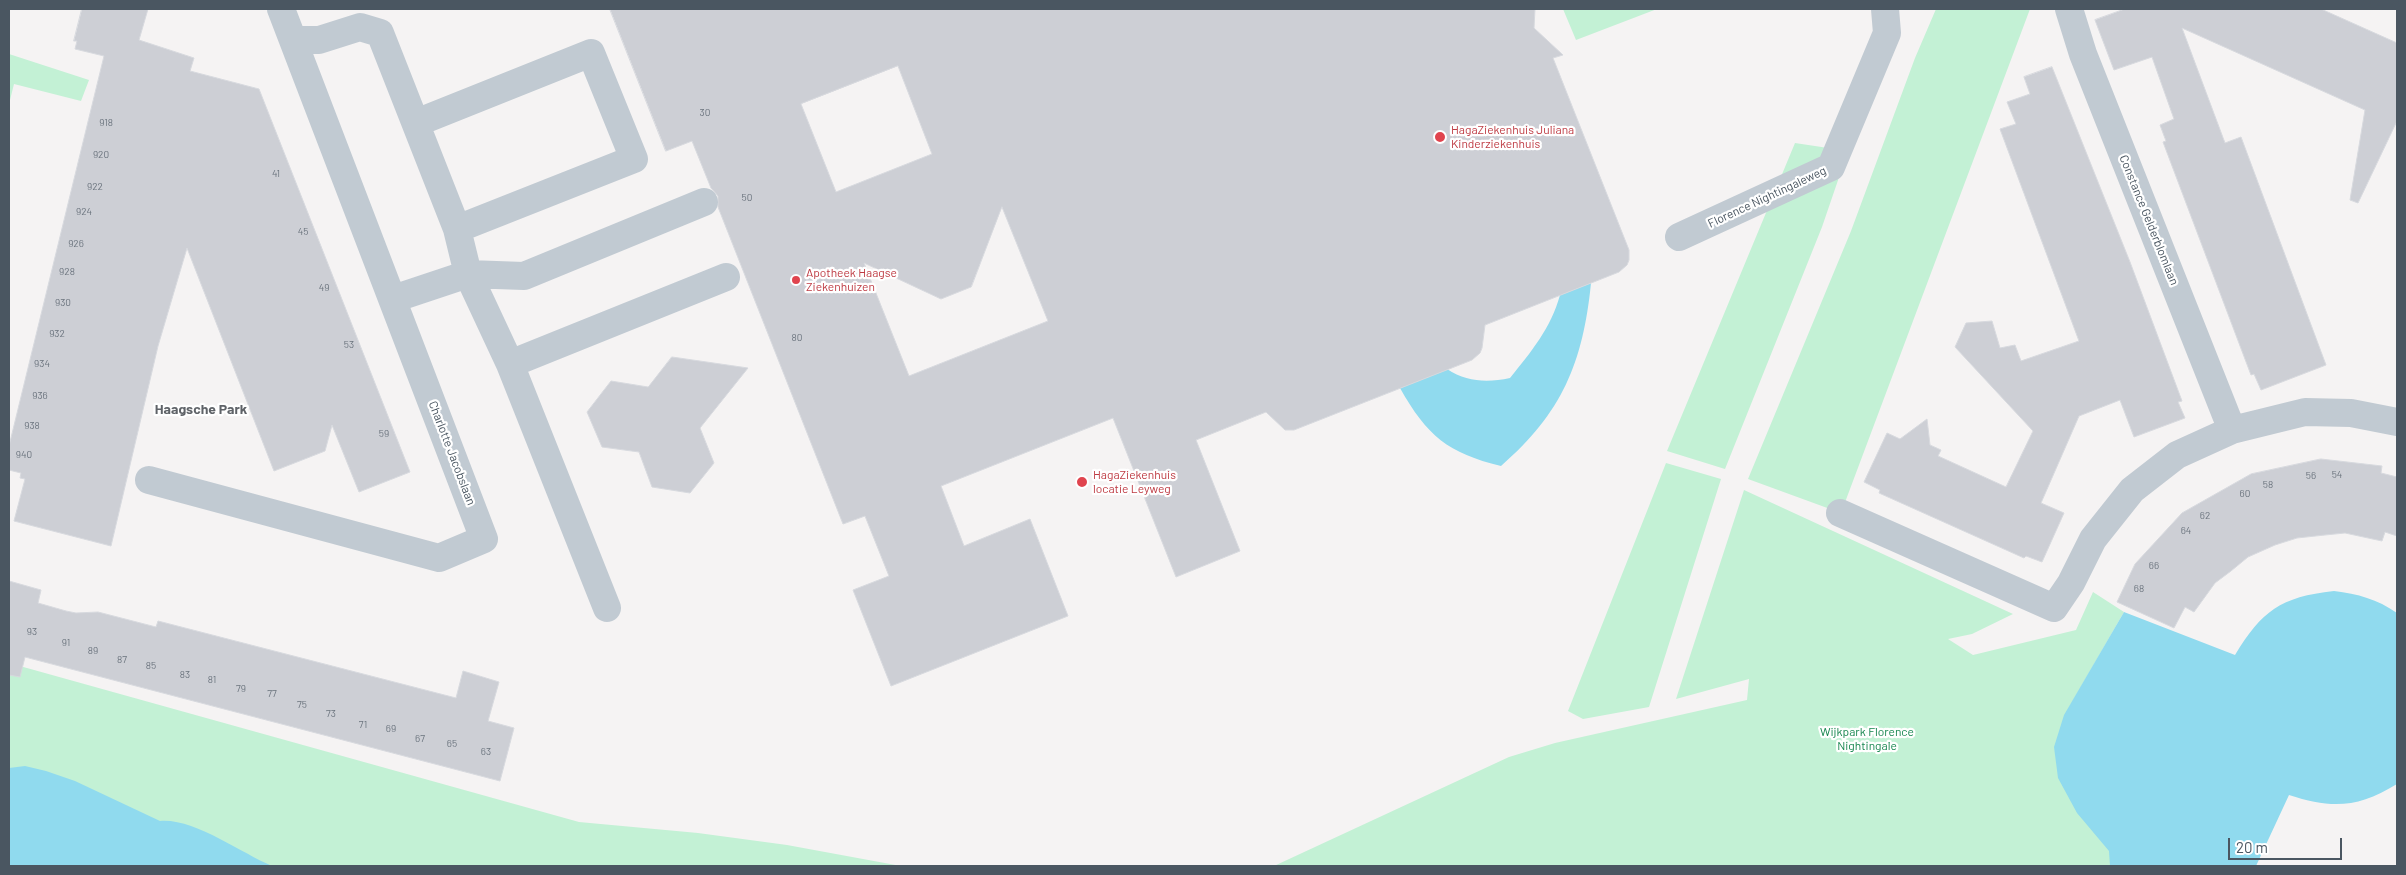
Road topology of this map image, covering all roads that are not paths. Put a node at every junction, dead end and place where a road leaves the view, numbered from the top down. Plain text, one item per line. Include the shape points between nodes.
1 (281, 9) edge
2 (1898, 9) edge
3 (2069, 9) edge
4 (1886, 21) edge
5 (295, 40) junction
6 (416, 123) junction
7 (704, 202) dead end
8 (457, 229) junction
9 (1679, 237) dead end
10 (468, 274) junction
11 (726, 277) dead end
12 (393, 298) junction
13 (510, 364) junction
14 (2397, 422) edge
15 (2232, 430) junction
16 (148, 480) dead end
17 (1840, 513) dead end
18 (607, 608) dead end

1 - 5 street, Charlotte Jacobslaan
2 - 4 street, Florence Nightingaleweg
3 - 15 street, Constance Gelderblomlaan via 2083,54
4 - 9 street, Florence Nightingaleweg via 1832,167
5 - 6 street via 319,40 360,27 380,33
5 - 12 street, Charlotte Jacobslaan
6 - 8 street
6 - 8 street via 591,53 634,159
7 - 10 street via 524,276
8 - 10 street
10 - 12 street
10 - 13 street
11 - 13 street
12 - 16 street, Charlotte Jacobslaan via 484,539 439,558
13 - 18 street
14 - 15 street via 2350,413 2305,412
15 - 17 street via 2177,455 2132,490 2093,539 2054,608

